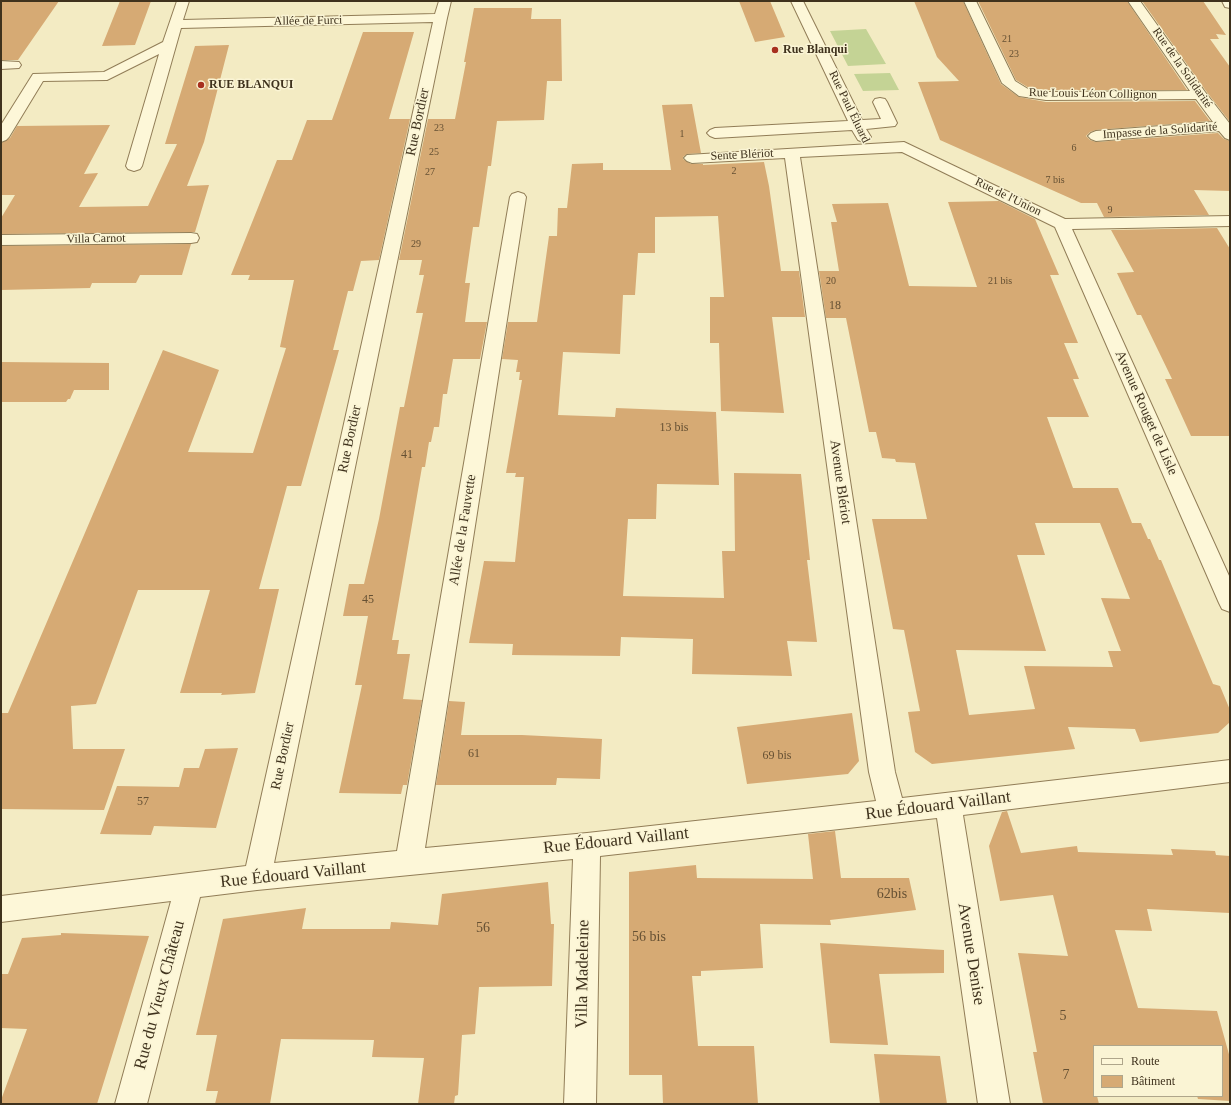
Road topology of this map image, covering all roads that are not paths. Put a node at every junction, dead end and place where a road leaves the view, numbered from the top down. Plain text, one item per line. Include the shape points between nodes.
1 (183, 1) edge
2 (797, 1) edge
3 (970, 1) edge
4 (1134, 1) edge
5 (1228, 1) edge
6 (1230, 4) edge
7 (442, 10) edge
8 (176, 24) junction
9 (169, 44) junction
10 (1200, 95) junction
11 (880, 102) dead end
12 (858, 125) junction
13 (1227, 130) edge
14 (715, 133) dead end
15 (1096, 136) dead end
16 (1, 137) edge
17 (869, 149) junction
18 (792, 153) junction
19 (692, 158) dead end
20 (134, 166) dead end
21 (518, 197) dead end
22 (1230, 221) edge
23 (1062, 224) junction
24 (191, 238) dead end
25 (1, 240) edge
26 (1230, 603) edge
27 (1230, 771) edge
28 (948, 805) junction
29 (892, 811) junction
30 (587, 845) junction
31 (409, 863) junction
32 (257, 877) junction
33 (189, 887) junction
34 (1, 909) edge
35 (131, 1104) edge
36 (580, 1104) edge
37 (994, 1104) edge

1 - 8 street
2 - 12 street, Rue Paul Éluard
3 - 10 street, Rue Louis Léon Collignon via 1009,83 1024,93 1046,96
4 - 10 street, Rue de la Solidarité
5 - 6 street
7 - 8 street, Allée de Furci
7 - 32 street, Rue Bordier
8 - 9 street
9 - 16 street via 108,76 38,77
9 - 20 street
10 - 13 street, Rue de la Solidarité
11 - 12 street via 890,123
12 - 14 street
12 - 17 street, Rue Paul Éluard
13 - 15 street, Impasse de la Solidarité
17 - 18 street, Rue de l'Union
17 - 23 street, Rue de l'Union via 904,147
18 - 19 street, Sente Blériot
18 - 29 street, Avenue Blériot via 882,772
21 - 31 street, Allée de la Fauvette
22 - 23 street, Rue de l'Union
23 - 26 street, Avenue Rouget de Lisle
24 - 25 street, Villa Carnot
27 - 28 street, Rue Édouard Vaillant
28 - 29 street, Rue Édouard Vaillant
28 - 37 street, Avenue Denise
29 - 30 street, Rue Édouard Vaillant
30 - 31 street, Rue Édouard Vaillant
30 - 36 street, Villa Madeleine
31 - 32 street, Rue Édouard Vaillant
32 - 33 street, Rue Édouard Vaillant
33 - 34 street, Rue Édouard Vaillant
33 - 35 street, Rue du Vieux Château

